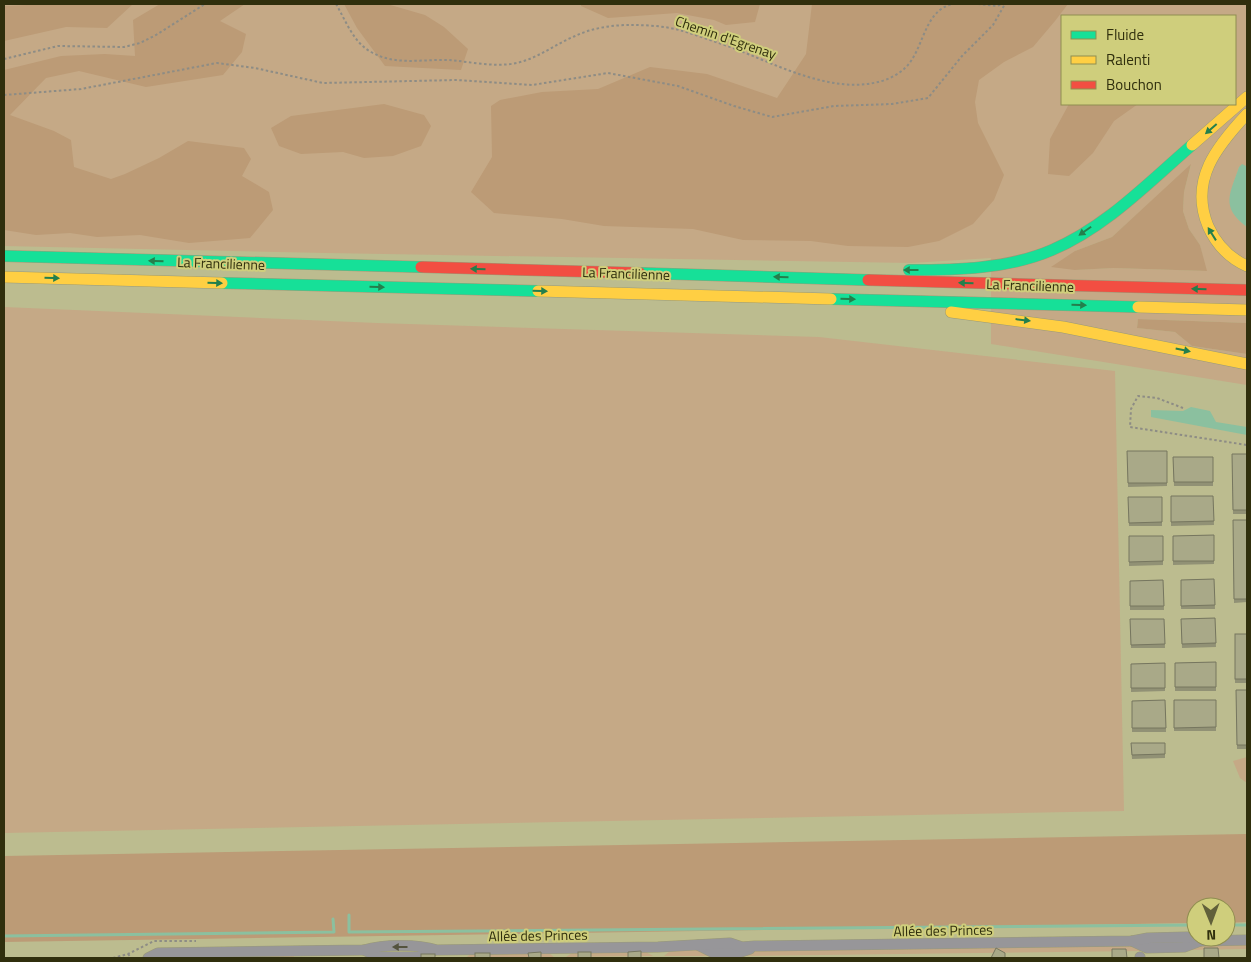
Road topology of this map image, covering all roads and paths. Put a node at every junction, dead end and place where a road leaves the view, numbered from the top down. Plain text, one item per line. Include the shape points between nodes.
1 (205, 4) edge
2 (336, 4) edge
3 (952, 4) edge
4 (978, 4) edge
5 (1004, 4) edge
6 (4, 60) edge
7 (4, 95) edge
8 (1247, 97) edge
9 (1247, 114) edge
10 (4, 256) edge
11 (1247, 266) edge
12 (4, 277) edge
13 (830, 279) junction
14 (1247, 290) edge
15 (908, 300) junction
16 (1247, 310) edge
17 (1247, 364) edge
18 (1183, 408) dead end
19 (1247, 445) edge
20 (1247, 940) edge
21 (658, 952) edge
22 (561, 953) edge
23 (128, 954) dead end
24 (340, 954) edge
25 (460, 954) edge
26 (131, 958) edge
27 (148, 958) edge

1 - 6 path via 156,35 124,48 58,46
2 - 3 path, Chemin d'Egrenay via 353,36 370,52 390,60 510,64 596,29 662,26 732,47 804,76 860,84 878,82 905,68 938,11
4 - 5 path
5 - 7 path via 994,25 962,56 928,98 892,104 834,106 772,117 678,86 608,73 532,85 457,80 323,83 217,63 81,89
8 -> 13 highway via 1126,202 1072,240 1034,256 994,265 957,269 846,270
11 -> 9 highway via 1213,238 1204,221 1201,205 1205,171 1229,132
13 -> 10 highway, La Francilienne
12 -> 15 highway, La Francilienne
14 -> 13 highway, La Francilienne
15 -> 16 highway, La Francilienne
15 -> 17 highway via 928,310 1035,322
18 - 19 path via 1157,398 1138,396 1131,409 1130,427
20 - 21 street, Allée des Princes via 1200,941 1184,947 1148,948 1132,942 755,946 738,953 714,953 698,946
21 - 22 street, Allée des Princes
22 - 25 street, Allée des Princes
23 - 26 path
24 - 25 street, Allée des Princes via 364,950 379,957 418,957 438,950
24 - 27 street, Allée des Princes via 158,953

